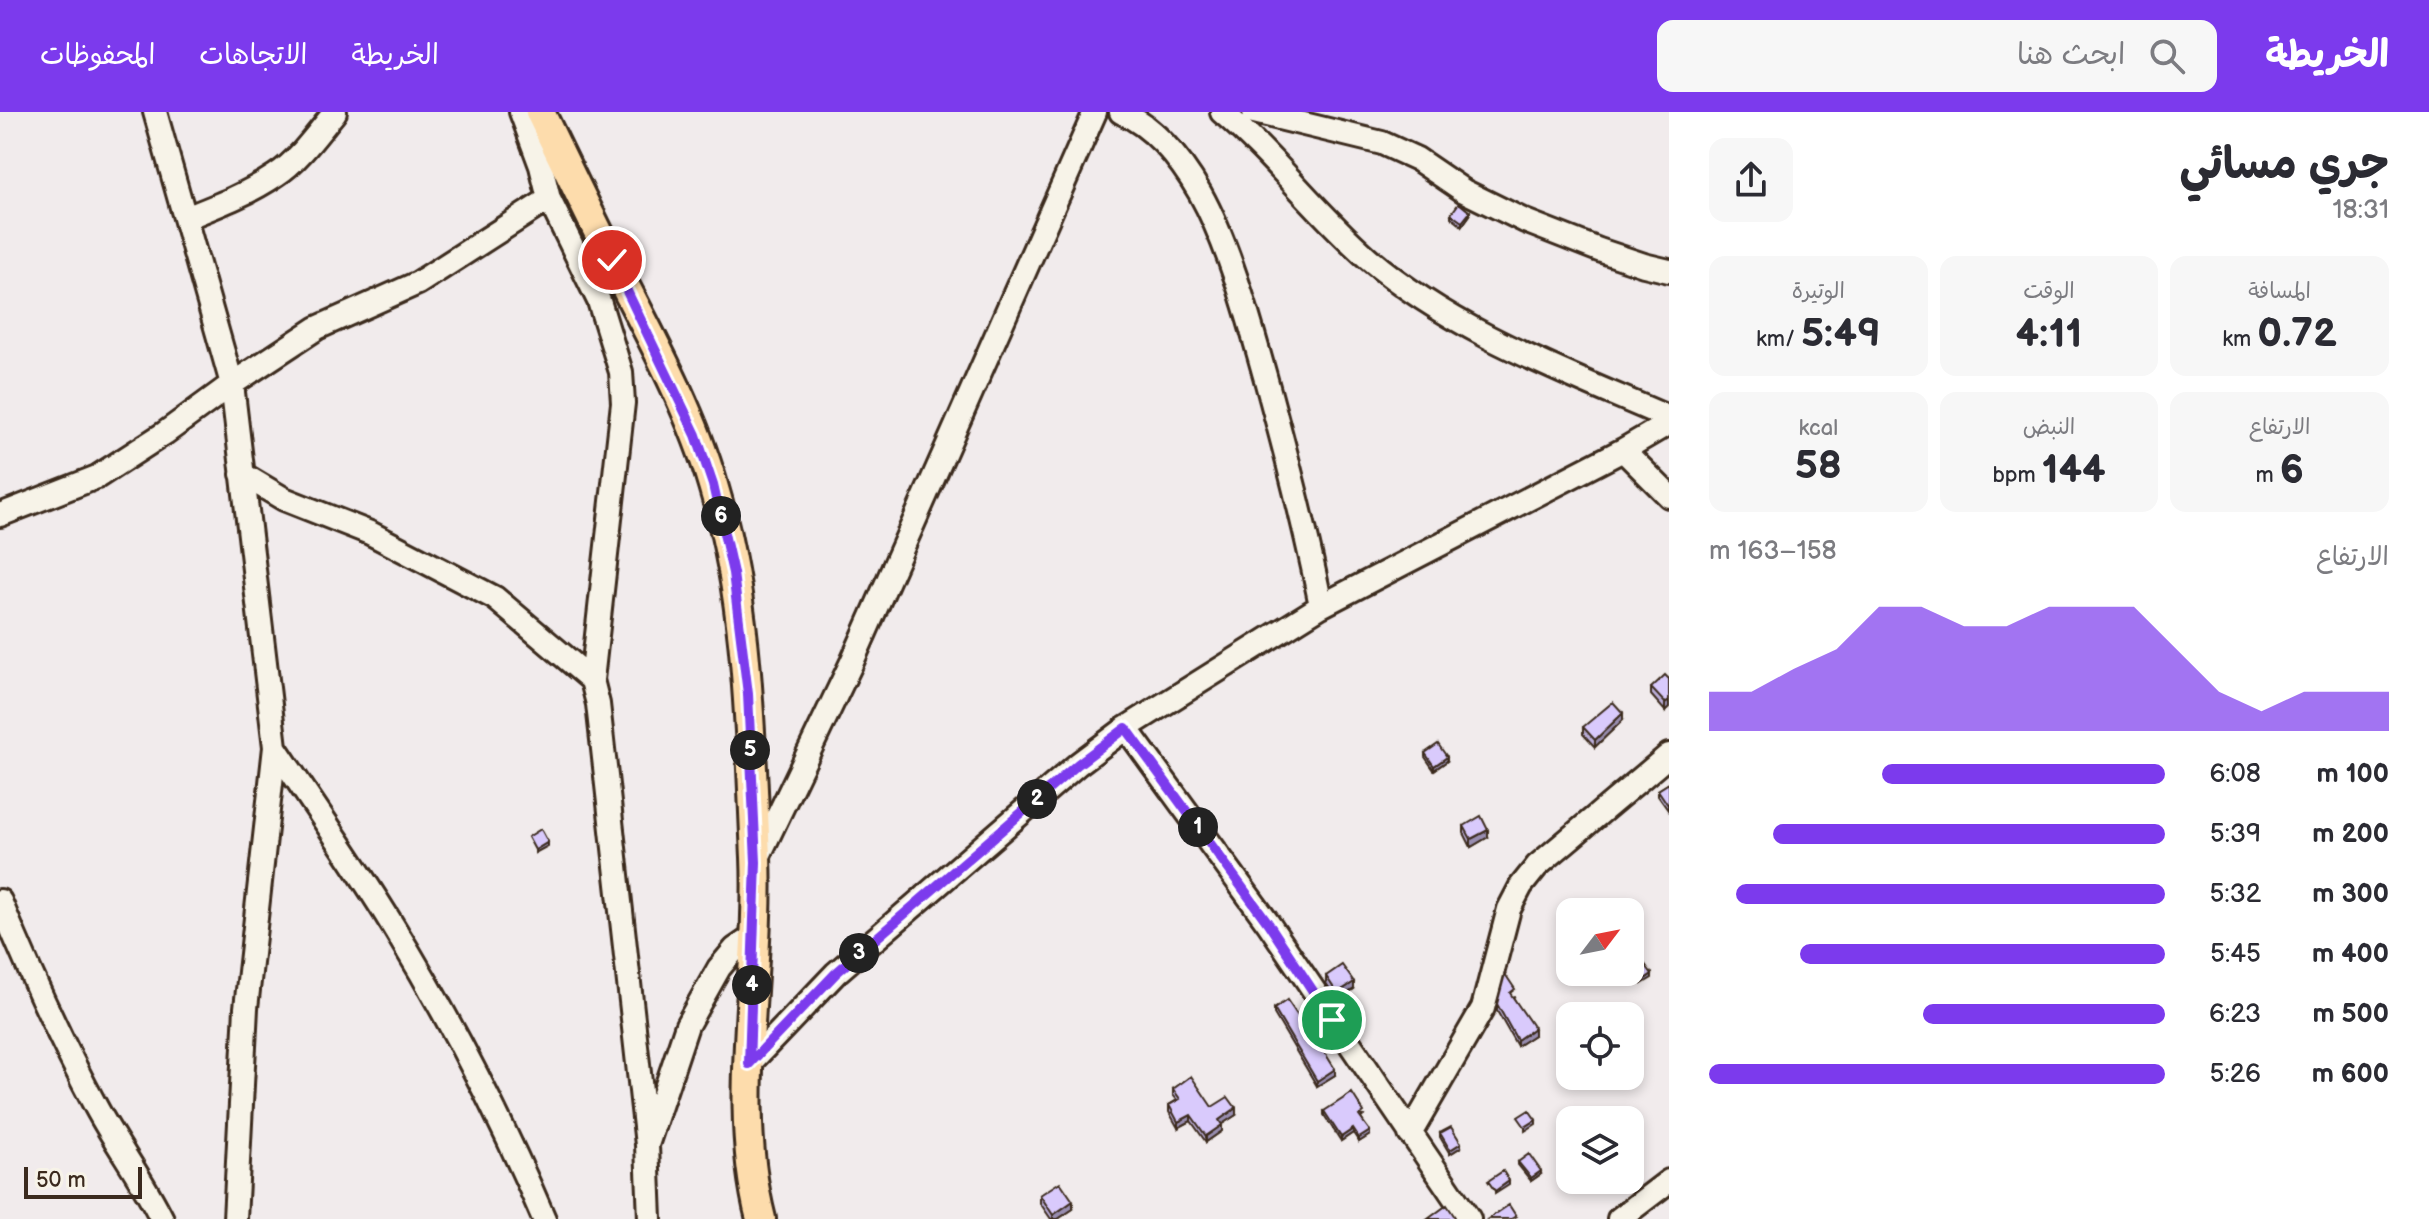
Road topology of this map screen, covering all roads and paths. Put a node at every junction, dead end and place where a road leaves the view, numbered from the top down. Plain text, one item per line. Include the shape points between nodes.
1 (155, 112) edge
2 (335, 112) edge
3 (521, 112) edge
4 (540, 112) edge
5 (1095, 112) edge
6 (1121, 112) edge
7 (1222, 112) edge
8 (1254, 112) edge
9 (549, 199) junction
10 (186, 218) junction
11 (1669, 271) edge
12 (232, 384) junction
13 (1669, 420) edge
14 (1623, 450) junction
15 (242, 474) junction
16 (1669, 496) edge
17 (0, 515) edge
18 (1321, 606) junction
19 (592, 680) junction
20 (1126, 728) junction
21 (275, 747) junction
22 (1669, 755) edge
23 (756, 862) junction
24 (0, 901) edge
25 (754, 936) junction
26 (749, 1064) junction
27 (1410, 1134) junction
28 (647, 1145) junction
29 (1669, 1181) edge
30 (162, 1219) edge
31 (235, 1219) edge
32 (544, 1219) edge
33 (650, 1219) edge
34 (761, 1219) edge
35 (1469, 1219) edge
36 (1619, 1219) edge

1 - 10 street
2 - 10 street via 278,174
3 - 9 street
4 - 23 main road via 651,337 713,485 733,573 748,694
5 - 23 street via 852,662
6 - 18 street via 1161,139 1214,224 1253,332
7 - 13 street via 1368,258 1432,305 1496,343
8 - 11 street via 1382,143 1525,221
9 - 12 street via 418,283 317,328
9 - 19 street via 599,301 621,372 623,403
10 - 12 street
12 - 15 street
12 - 17 street via 97,477
13 - 14 street
14 - 16 street
14 - 18 street
15 - 19 street via 495,598
15 - 21 street
18 - 20 street
19 - 28 street
20 - 26 street via 836,973
20 - 27 street via 1268,923
21 - 31 street via 246,1008
21 - 32 street via 393,926 469,1059
22 - 27 street via 1537,866 1521,886 1509,909 1483,1008
23 - 25 main road
24 - 30 street via 32,980 98,1110
25 - 26 main road
25 - 28 street via 719,968 687,1025
26 - 34 main road via 748,1115
27 - 35 street
28 - 33 street
29 - 36 street

